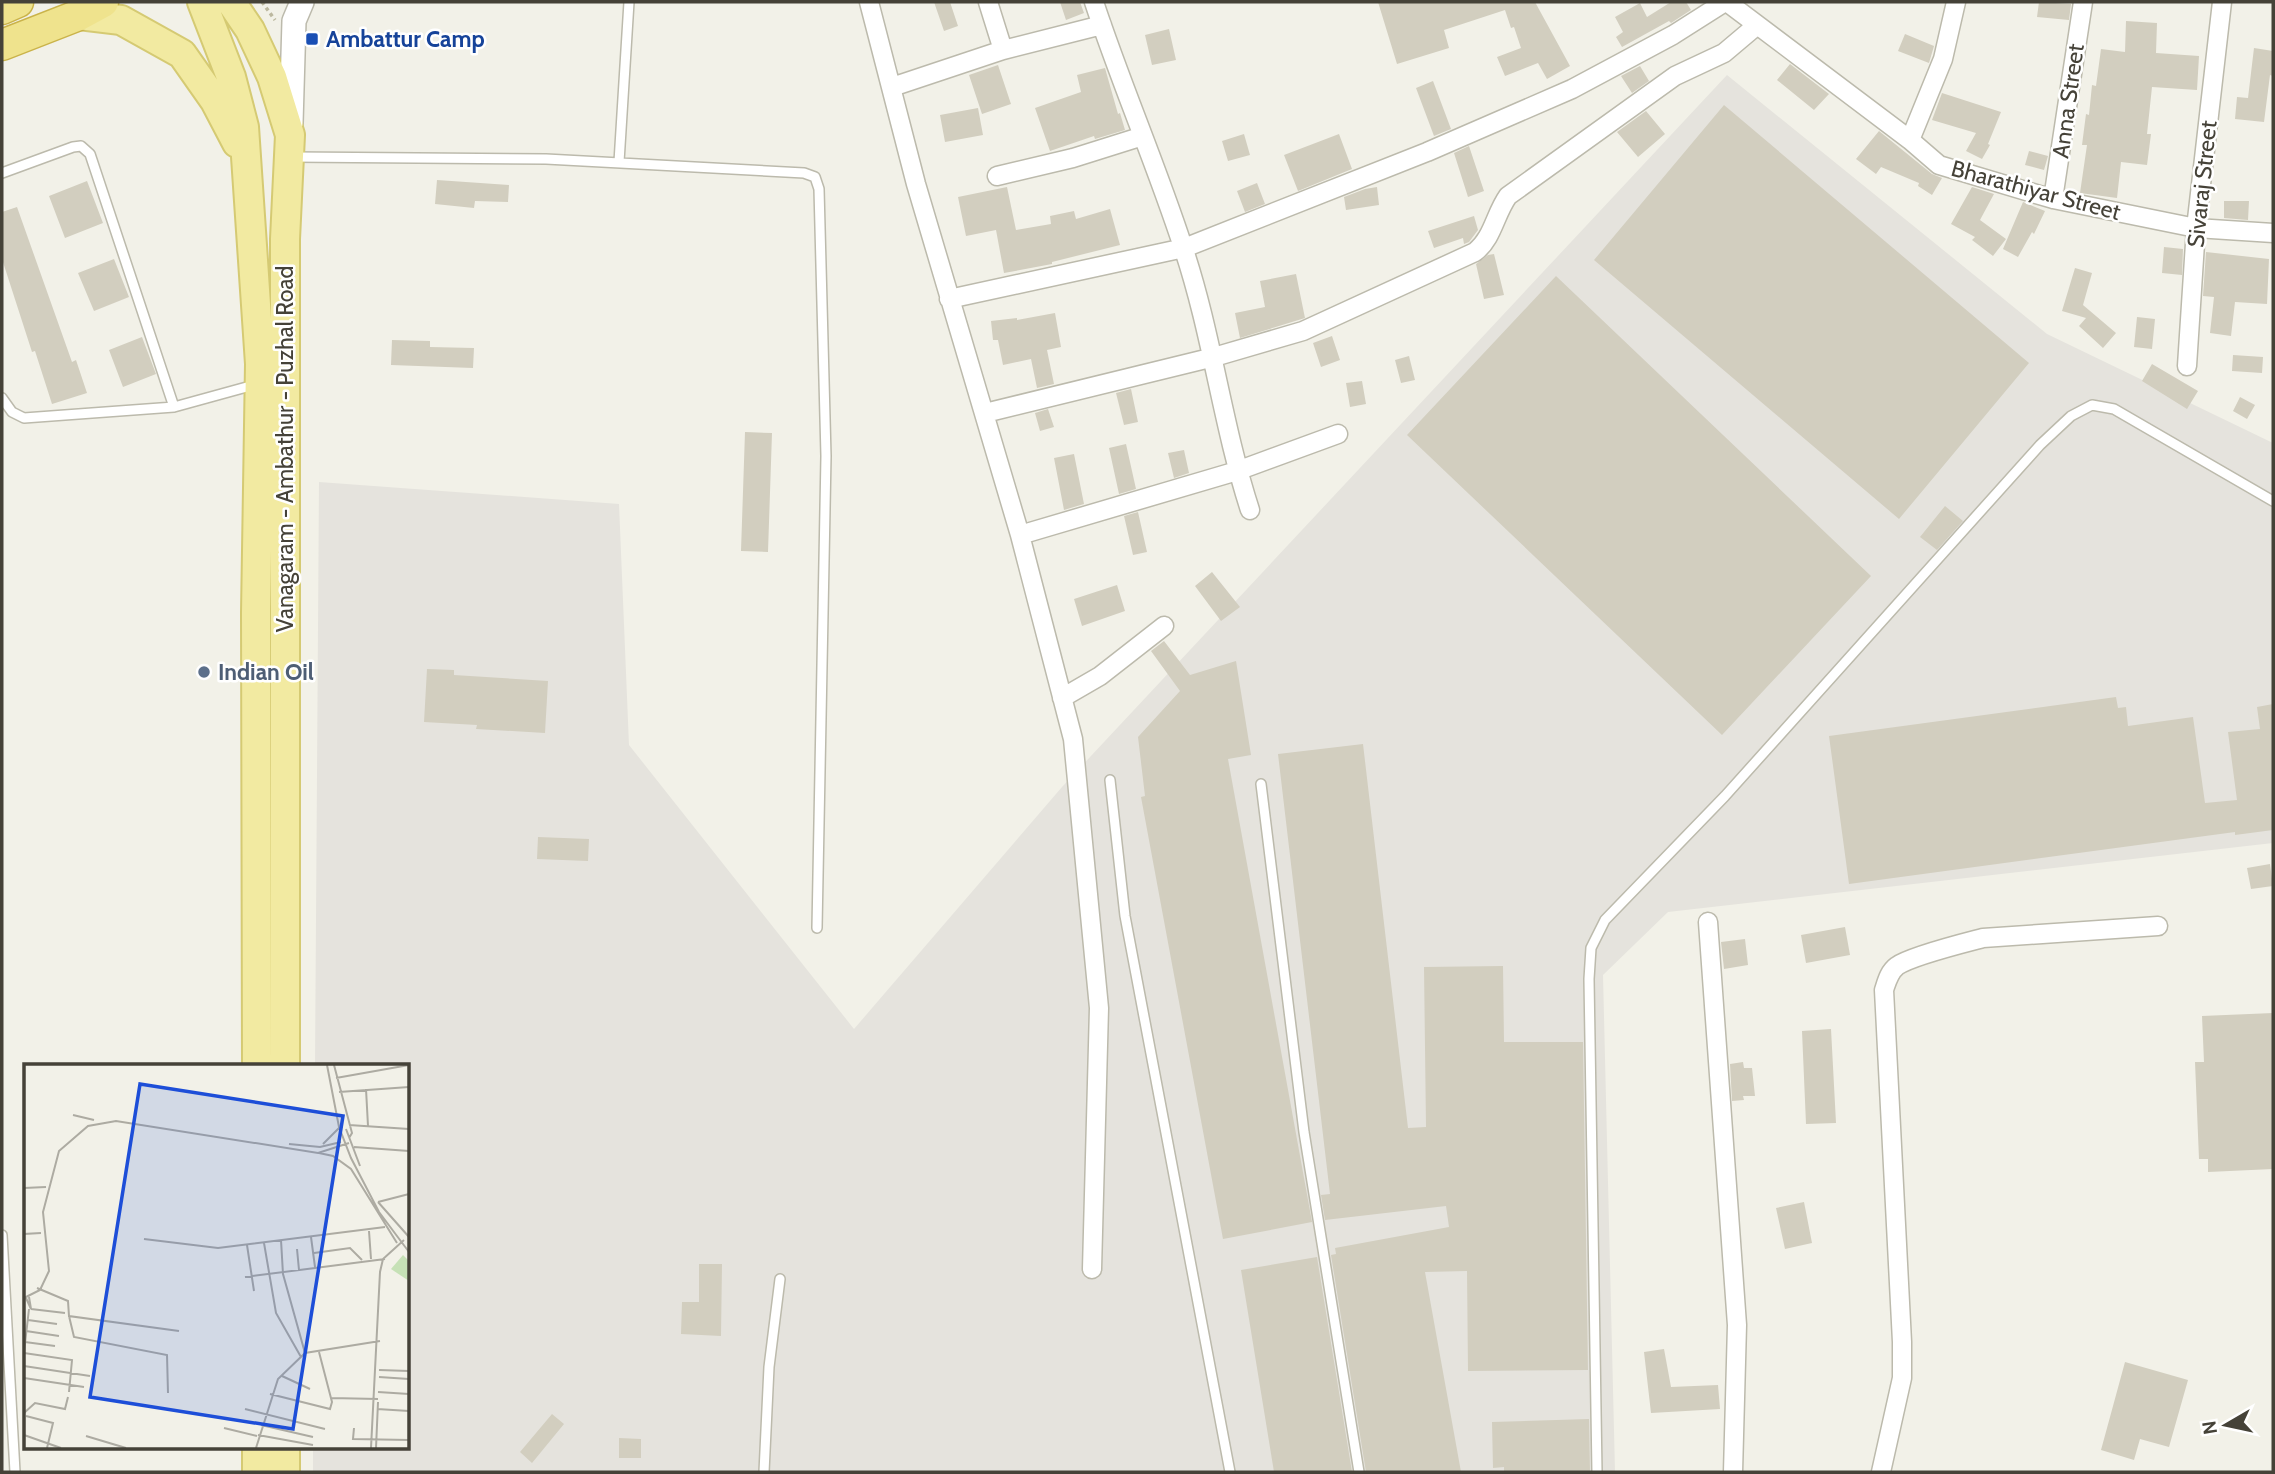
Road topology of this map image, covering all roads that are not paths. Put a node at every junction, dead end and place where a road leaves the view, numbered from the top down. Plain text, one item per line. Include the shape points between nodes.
1 (18, 2) edge
2 (202, 2) edge
3 (231, 2) edge
4 (302, 2) edge
5 (629, 2) edge
6 (869, 2) edge
7 (988, 2) edge
8 (1094, 2) edge
9 (1726, 2) edge
10 (1956, 2) edge
11 (2083, 2) edge
12 (2222, 2) edge
13 (91, 8) edge
14 (2, 9) edge
15 (1102, 24) junction
16 (1756, 26) junction
17 (2, 45) edge
18 (1003, 51) junction
19 (892, 88) junction
20 (1143, 136) junction
21 (1910, 140) junction
22 (290, 146) junction
23 (619, 162) junction
24 (246, 169) junction
25 (2, 173) edge
26 (997, 176) dead end
27 (2053, 199) junction
28 (2196, 228) junction
29 (2273, 233) edge
30 (1184, 248) junction
31 (949, 299) junction
32 (1214, 358) junction
33 (2187, 366) dead end
34 (259, 384) junction
35 (2, 398) edge
36 (174, 407) junction
37 (985, 413) junction
38 (1338, 434) dead end
39 (1237, 471) junction
40 (2273, 501) edge
41 (1250, 510) dead end
42 (1020, 535) junction
43 (1164, 626) dead end
44 (1062, 698) junction
45 (1110, 780) dead end
46 (1261, 784) dead end
47 (1708, 922) dead end
48 (2158, 926) dead end
49 (817, 928) dead end
50 (257, 1064) edge
51 (285, 1064) edge
52 (2, 1235) edge
53 (1092, 1269) dead end
54 (780, 1279) dead end
55 (257, 1450) edge
56 (285, 1450) edge
57 (15, 1472) edge
58 (257, 1472) edge
59 (285, 1472) edge
60 (764, 1472) edge
61 (1230, 1472) edge
62 (1359, 1472) edge
63 (1597, 1472) edge
64 (1733, 1472) edge
65 (1881, 1472) edge

1 - 14 highway
2 - 24 main road via 231,77 244,127
3 - 22 main road via 272,77
4 - 22 street, Vanagaram - Ambathur - Puzhal Road via 295,21
5 - 23 lane
6 - 19 street
7 - 18 street
8 - 15 street
9 - 16 street, Bharathiyar Street
9 - 30 street via 1572,89
10 - 21 street via 1943,60
11 - 27 street, Anna Street
12 - 28 street, Sivaraj Street
13 - 17 highway
13 - 24 main road via 182,54 215,101
15 - 18 street
15 - 20 street
16 - 21 street, Bharathiyar Street
16 - 32 street via 1724,52 1675,76 1508,196 1487,243 1475,252 1303,331
18 - 19 street
19 - 31 street
20 - 26 street
20 - 30 street
21 - 27 street, Bharathiyar Street via 1939,165
22 - 23 lane
22 - 51 main road, Vanagaram - Ambathur - Puzhal Road via 285,239
23 - 49 lane via 804,173 815,177 819,189 826,456
24 - 34 main road
25 - 36 lane via 73,146 90,154
27 - 28 street, Bharathiyar Street
28 - 29 street, Bharathiyar Street
28 - 33 street, Sivaraj Street
30 - 31 street
30 - 32 street
31 - 37 street
32 - 37 street
32 - 39 street
34 - 36 lane
34 - 50 main road
35 - 36 lane via 12,412 24,418
37 - 42 street
38 - 39 street
39 - 41 street
39 - 42 street
40 - 63 lane via 2114,410 2092,405 2071,416 1725,796 1605,920 1591,948 1589,979
42 - 44 street
43 - 44 street via 1100,676
44 - 53 street via 1073,739 1099,1008
45 - 61 lane via 1125,916
46 - 62 lane via 1304,1132
47 - 64 street via 1737,1325
48 - 65 street via 1983,938 1898,965 1889,976 1884,990 1902,1378
52 - 57 lane
54 - 60 lane via 769,1367
55 - 58 main road
56 - 59 main road

